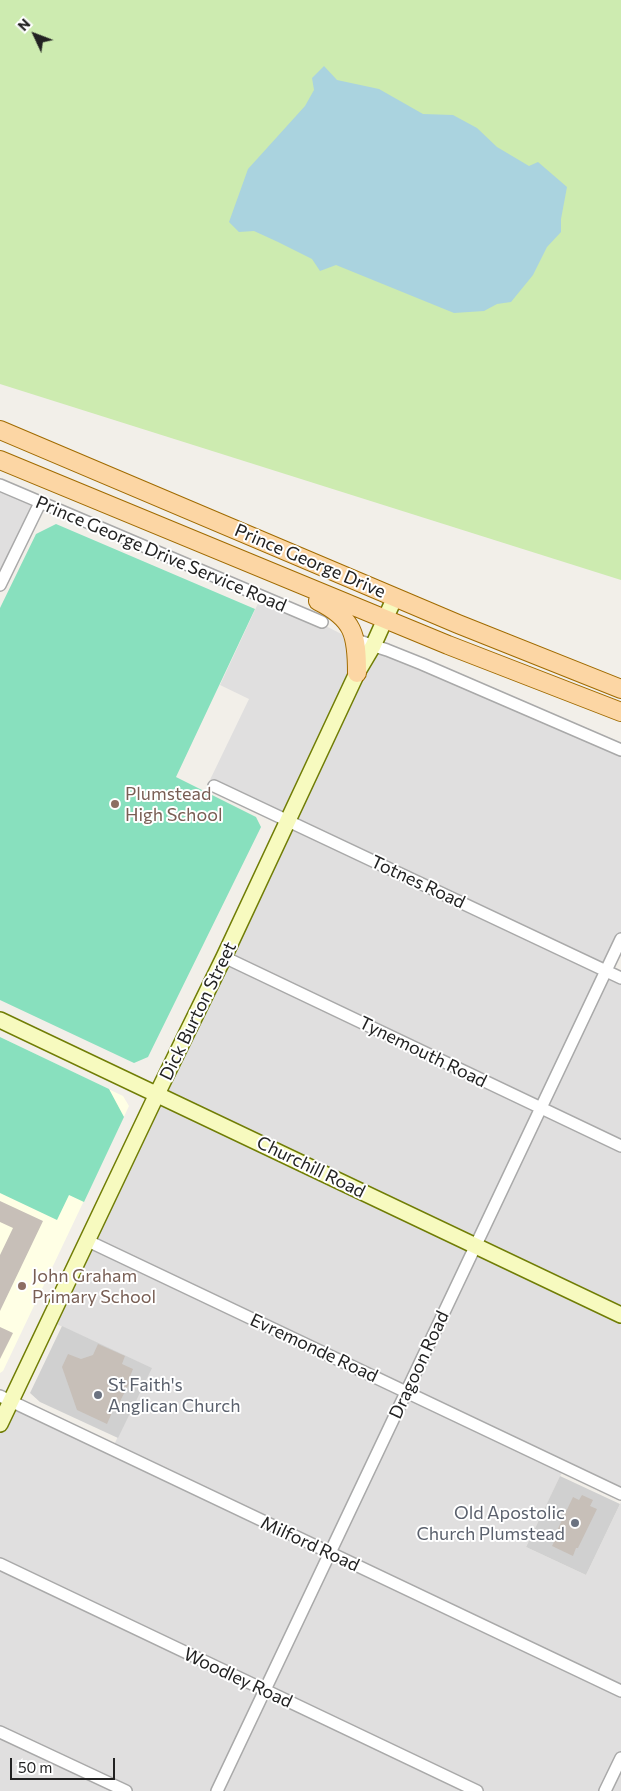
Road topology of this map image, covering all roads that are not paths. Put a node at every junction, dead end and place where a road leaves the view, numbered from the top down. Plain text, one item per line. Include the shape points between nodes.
1 (0, 430) edge
2 (0, 460) edge
3 (0, 486) edge
4 (40, 502) junction
5 (231, 556) junction
6 (0, 586) edge
7 (395, 597) junction
8 (385, 619) junction
9 (322, 622) dead end
10 (356, 640) junction
11 (373, 646) junction
12 (357, 673) junction
13 (621, 689) edge
14 (621, 712) edge
15 (621, 750) edge
16 (214, 786) dead end
17 (289, 820) junction
18 (621, 939) edge
19 (224, 957) junction
20 (606, 971) junction
21 (621, 978) edge
22 (0, 1020) edge
23 (157, 1094) junction
24 (540, 1108) junction
25 (621, 1146) edge
26 (88, 1241) junction
27 (476, 1246) junction
28 (621, 1315) edge
29 (406, 1392) junction
30 (6, 1398) edge
31 (0, 1424) edge
32 (621, 1494) edge
33 (330, 1553) junction
34 (0, 1564) edge
35 (265, 1690) junction
36 (621, 1691) edge
37 (0, 1732) edge
38 (621, 1758) edge
39 (126, 1791) edge
40 (216, 1791) edge
41 (477, 1791) edge
42 (605, 1791) edge

1 - 7 main road, Prince George Drive
2 - 5 main road, Prince George Drive
3 - 4 street, Prince George Drive Service Road
4 - 6 street
4 - 9 street, Prince George Drive Service Road
5 - 8 main road, Prince George Drive
5 - 10 main road via 332,608 349,625
7 - 8 street, Dick Burton Street
7 - 13 main road, Prince George Drive
8 - 11 street, Dick Burton Street
8 - 14 main road, Prince George Drive
10 - 11 street
10 - 12 main road
11 - 12 street, Dick Burton Street
11 - 15 street
12 - 17 street, Dick Burton Street
16 - 17 street, Totnes Road
17 - 19 street, Dick Burton Street
17 - 20 street, Totnes Road
18 - 20 street, Dragoon Road
19 - 23 street, Dick Burton Street
19 - 24 street, Tynemouth Road
20 - 21 street, Totnes Road
20 - 24 street, Dragoon Road
22 - 23 street, Churchill Road
23 - 26 street, Dick Burton Street
23 - 27 street, Churchill Road
24 - 25 street, Tynemouth Road
24 - 27 street, Dragoon Road
26 - 29 street, Evremonde Road
26 - 30 street, Dick Burton Street
27 - 28 street, Churchill Road
27 - 29 street, Dragoon Road
29 - 32 street, Evremonde Road
29 - 33 street, Dragoon Road
30 - 31 street, Dick Burton Street
30 - 33 street, Milford Road
33 - 35 street, Dragoon Road
33 - 36 street, Milford Road
34 - 35 street, Woodley Road
35 - 40 street, Dragoon Road
35 - 41 street, Woodley Road
37 - 39 street
38 - 42 street

